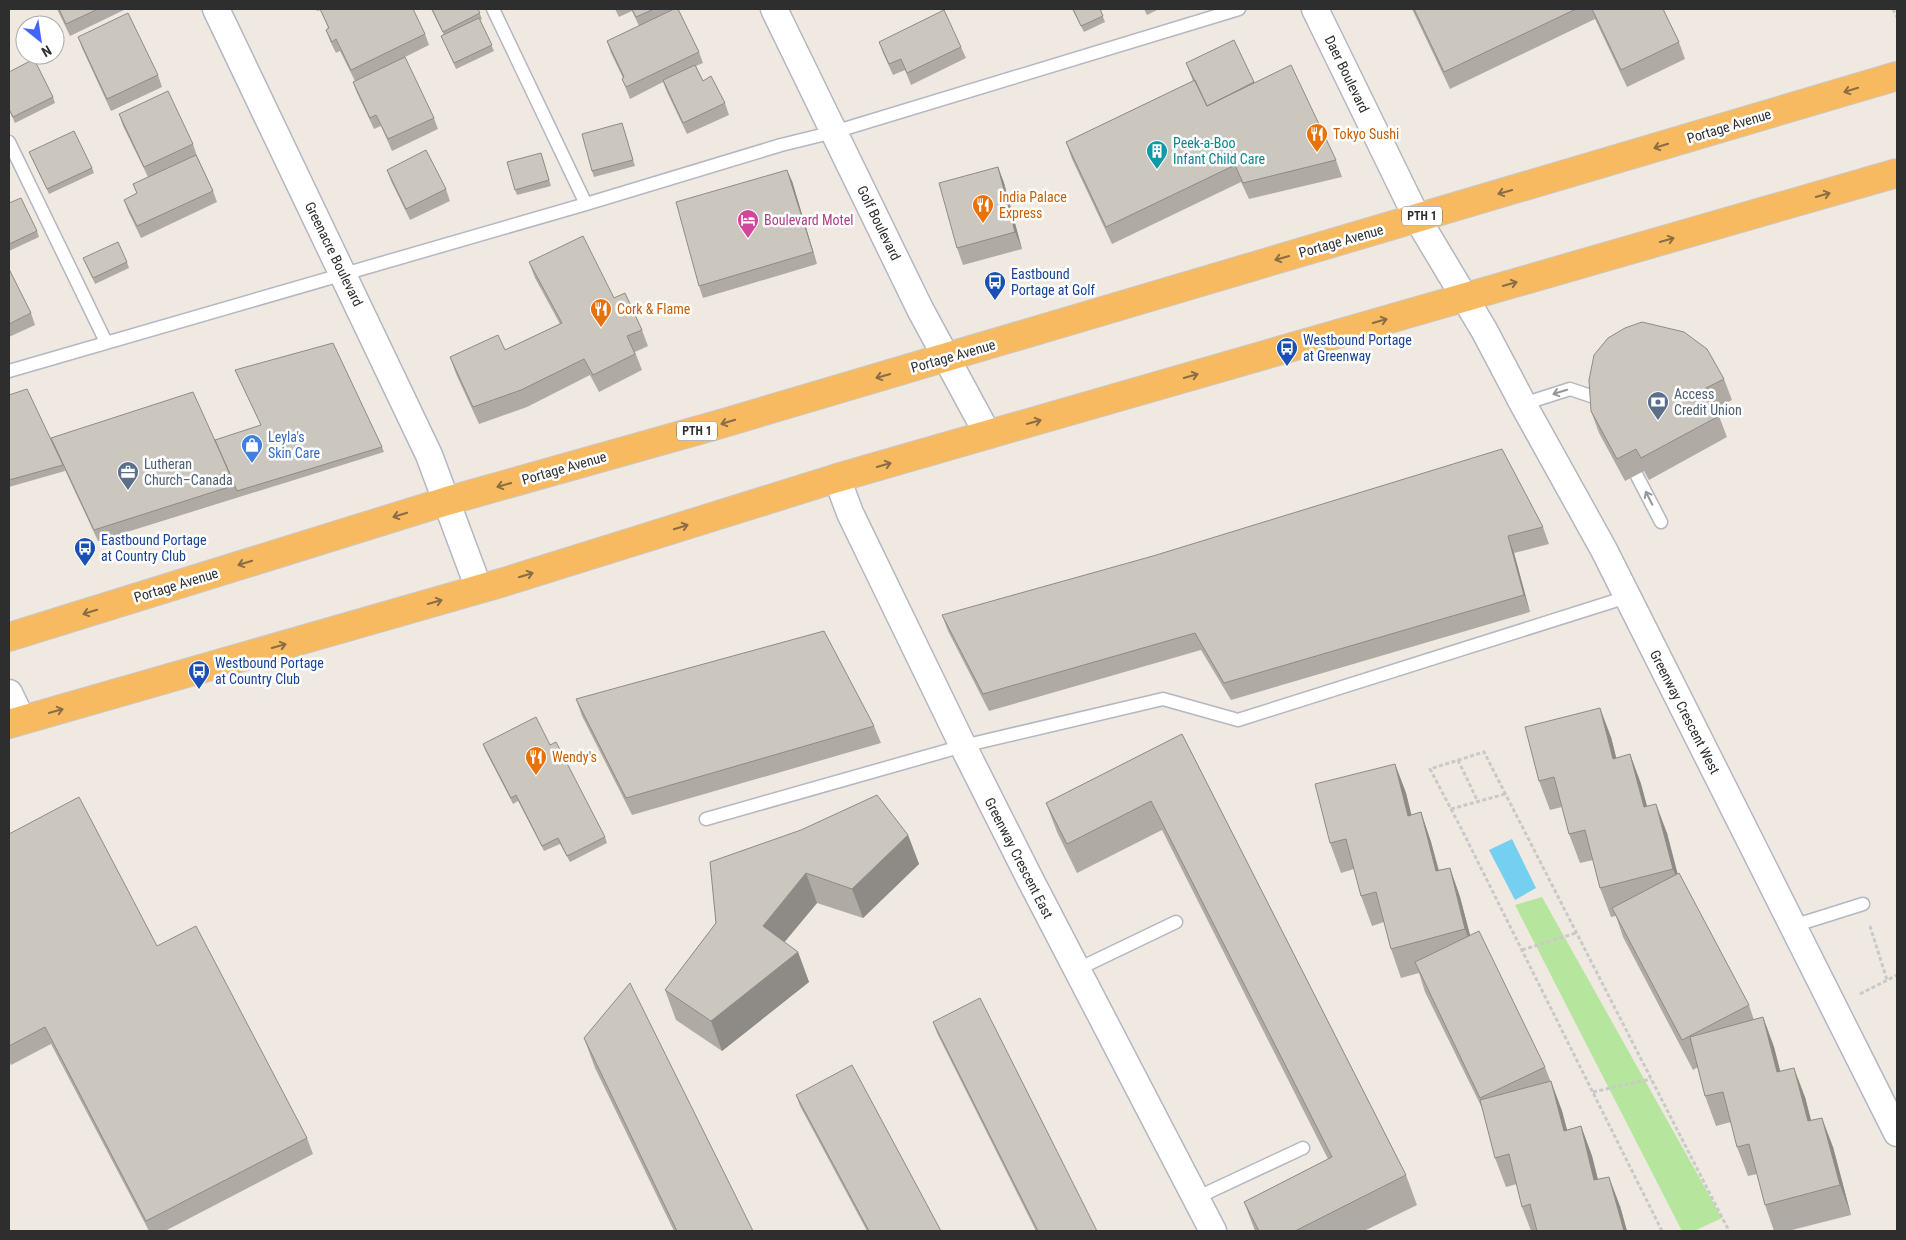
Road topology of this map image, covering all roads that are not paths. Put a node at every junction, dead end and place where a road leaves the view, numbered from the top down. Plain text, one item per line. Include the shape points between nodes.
1 (216, 9) edge
2 (493, 9) edge
3 (774, 9) edge
4 (1239, 9) edge
5 (1315, 9) edge
6 (1897, 76) edge
7 (834, 132) junction
8 (9, 142) edge
9 (1897, 173) edge
10 (586, 204) junction
11 (1417, 218) junction
12 (344, 274) junction
13 (1463, 297) junction
14 (106, 342) junction
15 (947, 358) junction
16 (9, 371) edge
17 (1597, 398) edge
18 (1522, 404) junction
19 (988, 435) junction
20 (1636, 474) edge
21 (837, 478) junction
22 (447, 500) junction
23 (1660, 522) dead end
24 (479, 589) junction
25 (1627, 597) junction
26 (9, 637) edge
27 (9, 693) edge
28 (15, 722) edge
29 (963, 746) junction
30 (706, 819) dead end
31 (1863, 904) road end
32 (1176, 922) dead end
33 (1793, 926) junction
34 (1076, 970) junction
35 (1897, 1133) edge
36 (1304, 1148) edge
37 (1196, 1198) junction
38 (1213, 1231) edge

1 - 12 street, Greenacre Boulevard
2 - 10 lane
3 - 7 street, Golf Boulevard
4 - 7 lane
5 - 11 street, Daer Boulevard
6 -> 11 highway, Portage Avenue / PTH 1
7 - 10 lane
7 - 15 street, Golf Boulevard
8 - 14 lane
13 -> 9 highway
10 - 12 lane
11 - 13 street, Daer Boulevard
11 -> 15 highway, Portage Avenue / PTH 1
12 - 14 lane
12 - 22 street, Greenacre Boulevard
13 - 18 street, Greenway Crescent West
19 -> 13 highway
14 - 16 lane
15 - 19 street, Golf Boulevard
15 -> 22 highway, Portage Avenue / PTH 1
17 -> 18 lane via 1570,389
18 - 25 street, Greenway Crescent West
21 -> 19 highway
23 -> 20 lane
24 -> 21 highway
21 - 29 street, Greenway Crescent East via 850,513
22 - 24 street, Greenacre Boulevard
22 -> 26 highway, Portage Avenue / PTH 1
28 -> 24 highway
25 - 29 lane via 1238,720 1163,699
25 - 33 street, Greenway Crescent West
27 - 28 street
29 - 30 lane
29 - 34 street, Greenway Crescent East
31 - 33 lane
32 - 34 lane
33 - 35 street, Greenway Crescent West
34 - 37 street, Greenway Crescent East
36 - 37 lane
37 - 38 street, Greenway Crescent East

